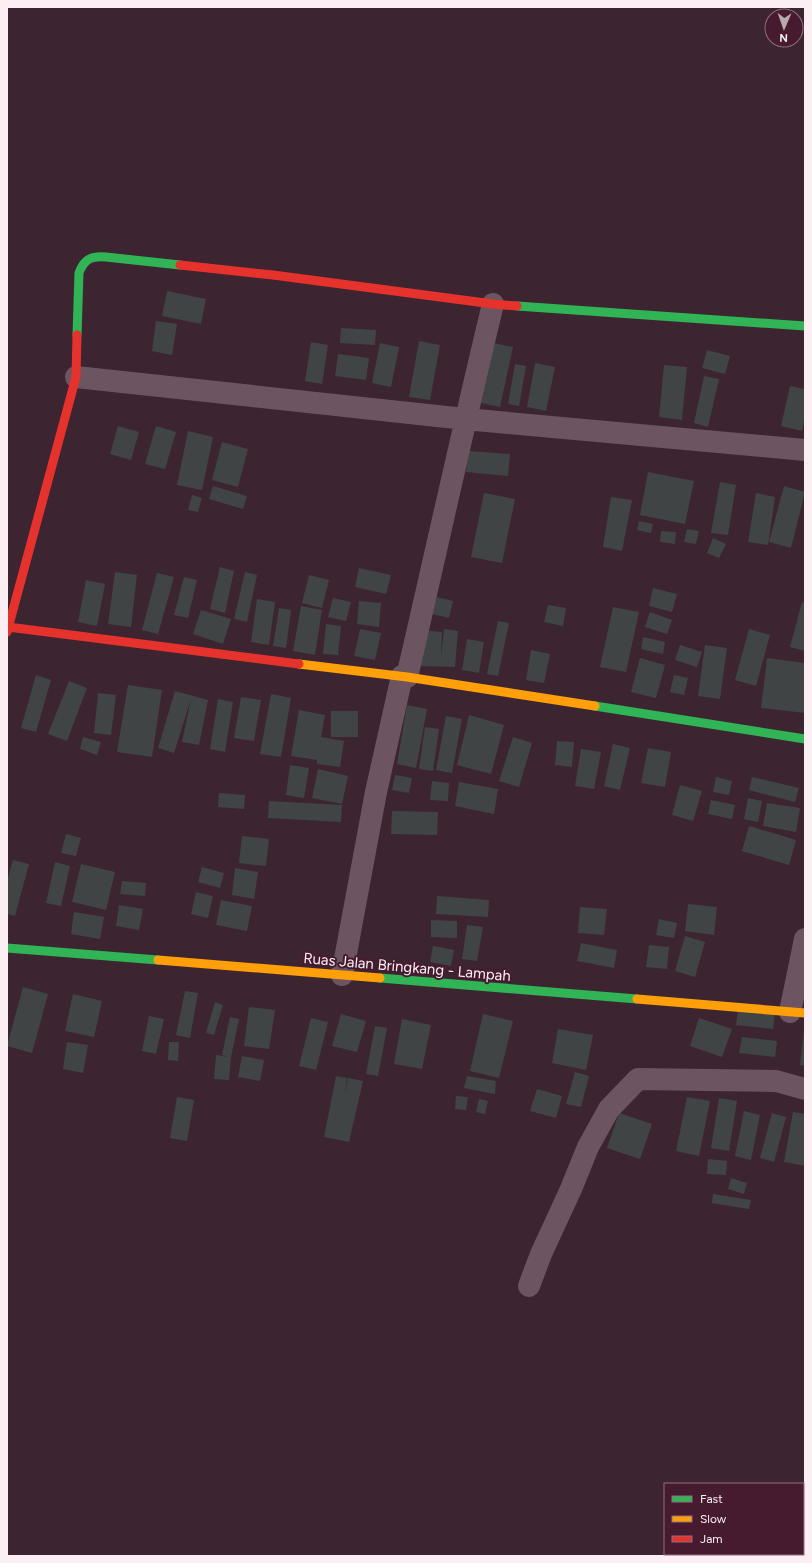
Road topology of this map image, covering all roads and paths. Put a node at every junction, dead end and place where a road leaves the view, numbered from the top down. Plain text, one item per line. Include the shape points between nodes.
1 (493, 304) junction
2 (805, 326) edge
3 (76, 377) junction
4 (465, 419) junction
5 (805, 450) edge
6 (8, 629) edge
7 (404, 676) junction
8 (805, 739) edge
9 (805, 939) edge
10 (7, 948) edge
11 (342, 975) junction
12 (797, 1012) edge
13 (805, 1088) edge
14 (529, 1286) dead end

1 - 2 street
1 - 3 street via 273,275 96,256 86,259 79,273
1 - 4 street
3 - 4 street
3 - 6 street
4 - 5 street
4 - 7 street via 435,557
6 - 7 street
7 - 8 street
7 - 11 street via 376,792
9 - 12 street
10 - 11 street, Ruas Jalan Bringkang - Lampah
11 - 12 street, Ruas Jalan Bringkang - Lampah
13 - 14 street via 776,1081 638,1079 609,1109 588,1147

